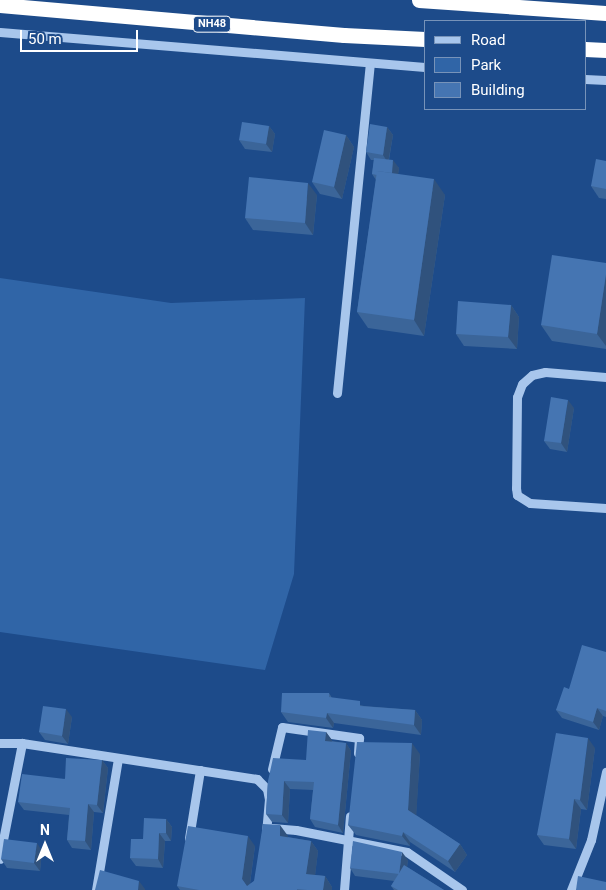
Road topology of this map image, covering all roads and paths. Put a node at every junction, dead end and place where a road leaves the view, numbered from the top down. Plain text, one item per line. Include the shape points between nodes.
1 (419, 0) edge
2 (504, 3) edge
3 (0, 5) edge
4 (606, 13) edge
5 (0, 32) edge
6 (424, 39) edge
7 (586, 49) edge
8 (606, 50) edge
9 (370, 64) junction
10 (424, 67) edge
11 (586, 79) edge
12 (606, 80) edge
13 (606, 377) edge
14 (337, 393) dead end
15 (606, 508) edge
16 (0, 743) edge
17 (22, 743) junction
18 (118, 759) junction
19 (356, 766) edge
20 (200, 770) junction
21 (606, 772) edge
22 (267, 789) junction
23 (352, 803) edge
24 (267, 828) junction
25 (1, 840) edge
26 (348, 840) junction
27 (188, 844) edge
28 (263, 847) edge
29 (0, 859) edge
30 (96, 890) edge
31 (344, 890) edge
32 (462, 890) edge
33 (571, 890) edge

1 - 2 highway
2 - 4 highway
3 - 6 highway, NH48
5 - 9 street
7 - 8 highway
9 - 10 street
9 - 14 street
11 - 12 street
13 - 15 street via 545,372 532,375 522,384 517,397 516,488 517,495 530,503
16 - 17 street
17 - 18 street
17 - 25 street
18 - 20 street
18 - 30 street
19 - 22 street via 359,738 282,726
20 - 22 street via 257,779
20 - 27 street
21 - 33 street via 591,840
22 - 24 street
23 - 26 street
24 - 26 street
24 - 28 street
25 - 29 street
26 - 31 street
26 - 32 street via 408,852

